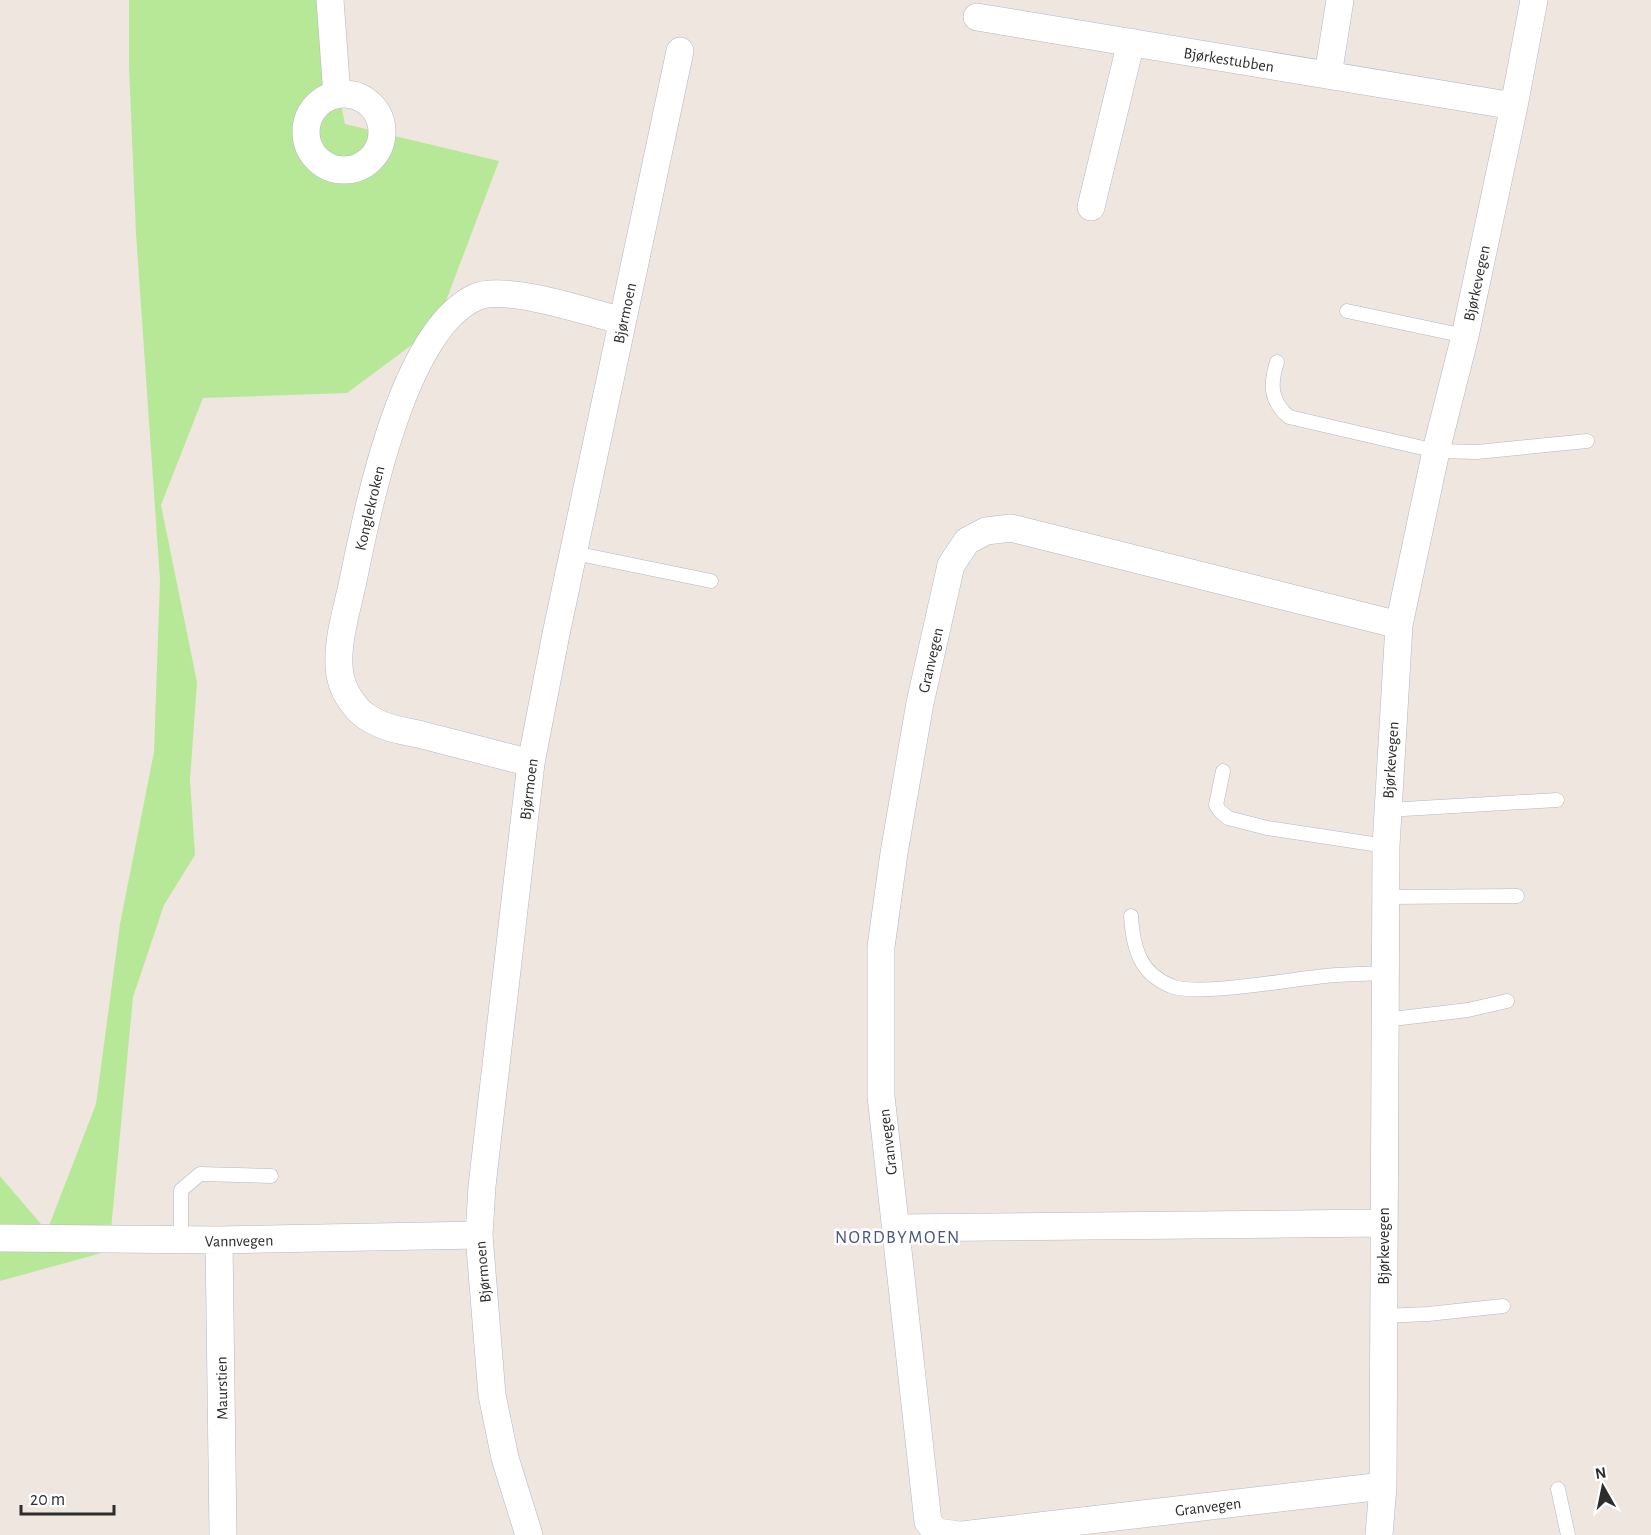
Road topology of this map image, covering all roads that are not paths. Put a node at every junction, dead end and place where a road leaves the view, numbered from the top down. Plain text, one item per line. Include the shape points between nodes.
1 (330, 0) edge
2 (1340, 0) edge
3 (1534, 0) edge
4 (977, 17) dead end
5 (1131, 42) junction
6 (680, 51) dead end
7 (1328, 75) junction
8 (337, 95) dead end
9 (1514, 106) junction
10 (1091, 207) dead end
11 (1347, 311) dead end
12 (622, 321) junction
13 (1465, 336) junction
14 (1278, 362) dead end
15 (1587, 441) dead end
16 (1436, 451) junction
17 (574, 553) junction
18 (711, 581) dead end
19 (1399, 625) junction
20 (531, 763) junction
21 (1223, 771) dead end
22 (1557, 800) dead end
23 (1387, 810) junction
24 (1386, 846) junction
25 (1517, 896) dead end
26 (1386, 897) junction
27 (1131, 916) dead end
28 (1384, 974) junction
29 (1506, 1002) dead end
30 (1384, 1020) junction
31 (271, 1176) dead end
32 (1384, 1223) junction
33 (897, 1228) junction
34 (478, 1235) junction
35 (0, 1238) edge
36 (181, 1240) junction
37 (219, 1240) junction
38 (1503, 1306) dead end
39 (1383, 1316) junction
40 (1383, 1486) junction
41 (1557, 1489) dead end
42 (223, 1535) edge
43 (529, 1535) edge
44 (961, 1535) edge
45 (1379, 1535) edge
46 (1568, 1535) edge

1 - 8 street
2 - 7 street
3 - 9 street, Bjørkevegen
4 - 5 street, Bjørkestubben
5 - 7 street, Bjørkestubben
5 - 10 street
6 - 12 street, Bjørmoen
7 - 9 street, Bjørkestubben
9 - 13 street, Bjørkevegen
11 - 13 lane
12 - 17 street, Bjørmoen
12 - 20 street, Konglekroken via 521,295 493,293 464,304 436,333 405,392 384,448 359,550 339,659 344,688 356,708 378,724
13 - 16 street, Bjørkevegen
14 - 16 lane via 1271,390 1280,410 1289,417
15 - 16 lane via 1477,452
16 - 19 street, Bjørkevegen
17 - 18 lane
17 - 20 street, Bjørmoen
19 - 23 street, Bjørkevegen
19 - 33 street, Granvegen via 1011,528 986,531 967,541 951,565 920,704 881,947 881,1096
20 - 34 street, Bjørmoen
21 - 24 lane via 1216,805 1228,818 1267,828
22 - 23 lane
23 - 24 street, Bjørkevegen
24 - 26 street, Bjørkevegen
25 - 26 lane
26 - 28 street, Bjørkevegen
27 - 28 lane via 1132,939 1142,964 1171,987 1184,990
28 - 30 street, Bjørkevegen
29 - 30 lane
30 - 32 street, Bjørkevegen
31 - 36 lane via 200,1174 181,1190
32 - 33 street
32 - 39 street, Bjørkevegen
33 - 44 street, Granvegen via 928,1522 937,1532
34 - 37 street, Vannvegen
34 - 43 street, Bjørmoen via 492,1395 505,1458
35 - 36 street, Vannvegen
36 - 37 street, Vannvegen
37 - 42 street, Maurstien
38 - 39 lane
39 - 40 street, Bjørkevegen
40 - 44 street, Granvegen
40 - 45 street, Bjørkevegen
41 - 46 lane

